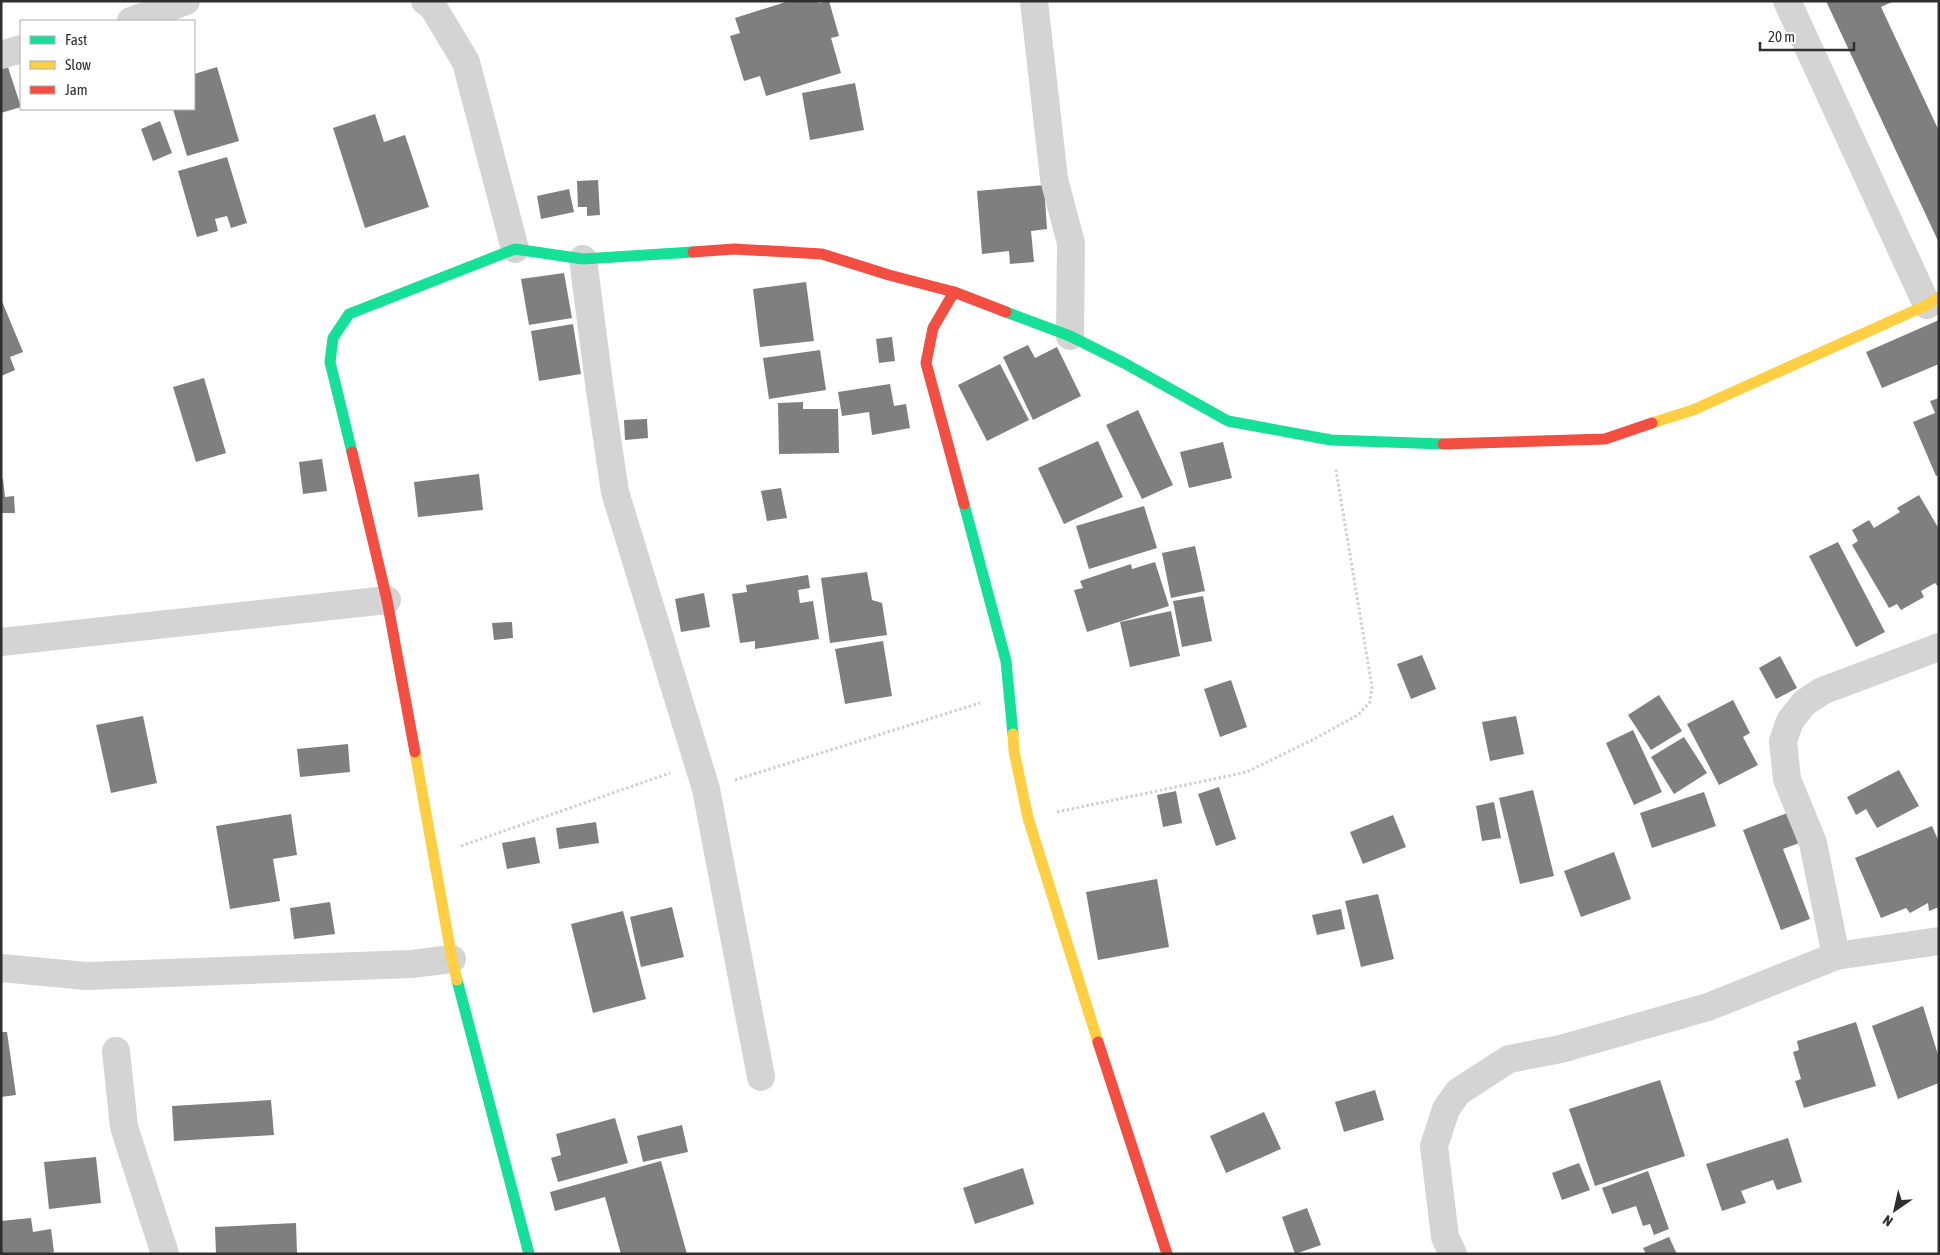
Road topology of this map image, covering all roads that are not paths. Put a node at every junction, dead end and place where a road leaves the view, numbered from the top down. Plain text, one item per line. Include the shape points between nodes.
1 (186, 1) edge
2 (425, 1) edge
3 (1034, 1) edge
4 (1787, 1) edge
5 (133, 20) edge
6 (20, 49) edge
7 (1, 55) edge
8 (515, 249) junction
9 (584, 259) junction
10 (954, 292) junction
11 (1933, 301) edge
12 (1070, 336) junction
13 (387, 600) junction
14 (1, 642) edge
15 (1939, 647) edge
16 (1939, 941) edge
17 (1836, 956) junction
18 (452, 959) junction
19 (1, 968) edge
20 (116, 1051) dead end
21 (761, 1078) dead end
22 (165, 1254) edge
23 (529, 1254) edge
24 (1167, 1254) edge
25 (1453, 1254) edge

1 - 5 street
2 - 8 street via 433,7 466,62
3 - 12 street via 1054,179 1071,243
4 - 11 street
6 - 7 street
8 - 9 street
8 - 13 street via 349,314 333,338 330,362
9 - 10 street via 734,250 822,254
9 - 21 street via 615,492 706,789
10 - 12 street
10 - 24 street via 933,328 926,363 1006,661 1014,751 1028,818
11 - 12 street via 1693,410 1605,439 1457,445 1331,440 1228,421
13 - 14 street
13 - 18 street
15 - 17 street via 1822,690 1804,703 1790,721 1783,741 1787,779 1813,843
16 - 17 street
17 - 25 street via 1708,1007 1561,1049 1509,1059 1458,1092 1446,1109 1434,1146 1446,1237
18 - 19 street via 412,964 86,976
18 - 23 street
20 - 22 street via 124,1127

